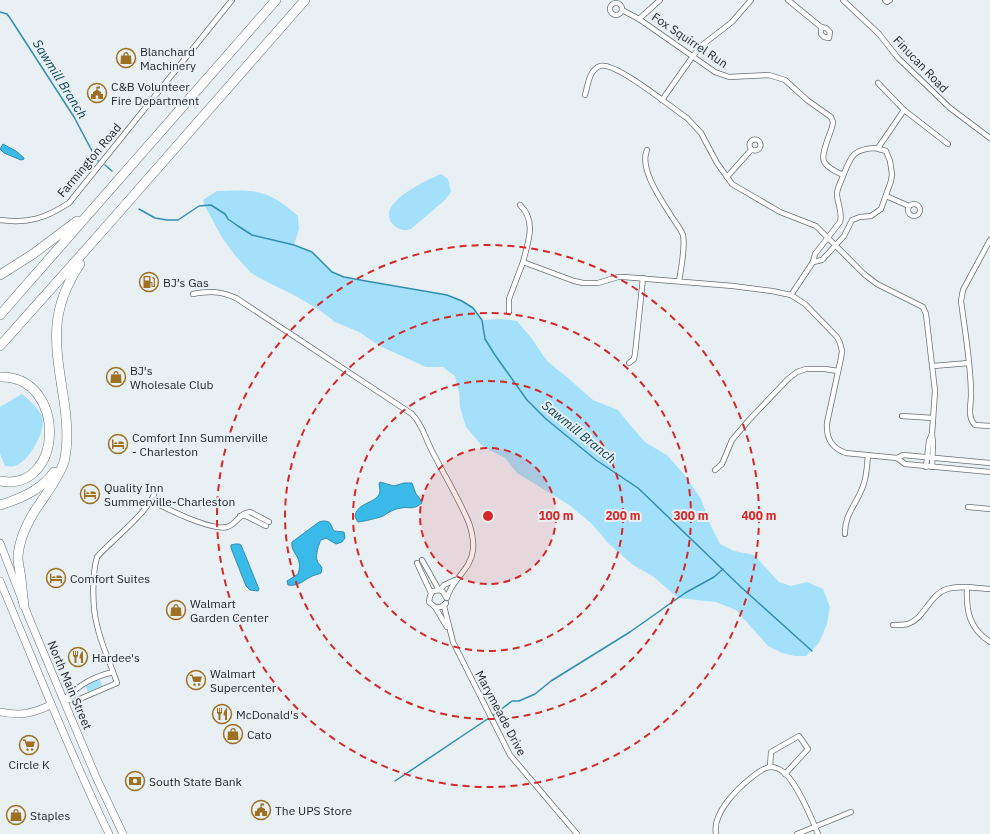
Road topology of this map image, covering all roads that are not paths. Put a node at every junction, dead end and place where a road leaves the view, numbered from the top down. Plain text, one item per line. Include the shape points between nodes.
1 (232, 0) edge
2 (276, 0) edge
3 (305, 0) edge
4 (660, 0) edge
5 (751, 0) edge
6 (788, 0) edge
7 (843, 0) edge
8 (885, 0) edge
9 (890, 0) edge
10 (622, 10) dead end
11 (639, 19) junction
12 (821, 27) dead end
13 (693, 56) junction
14 (878, 83) dead end
15 (585, 95) dead end
16 (662, 100) junction
17 (904, 110) junction
18 (990, 138) edge
19 (948, 144) dead end
20 (878, 148) junction
21 (647, 150) dead end
22 (751, 150) dead end
23 (843, 175) junction
24 (727, 177) junction
25 (886, 196) junction
26 (520, 204) dead end
27 (910, 206) dead end
28 (94, 208) junction
29 (0, 220) edge
30 (98, 236) junction
31 (828, 238) junction
32 (990, 240) edge
33 (835, 245) junction
34 (523, 262) junction
35 (813, 262) junction
36 (0, 275) edge
37 (643, 278) junction
38 (680, 281) junction
39 (193, 294) dead end
40 (791, 295) junction
41 (510, 312) dead end
42 (0, 315) edge
43 (0, 346) edge
44 (969, 362) junction
45 (630, 363) dead end
46 (932, 366) junction
47 (838, 371) junction
48 (0, 377) edge
49 (902, 416) dead end
50 (933, 418) junction
51 (990, 426) edge
52 (932, 434) junction
53 (67, 439) junction
54 (868, 455) junction
55 (927, 457) junction
56 (897, 458) junction
57 (933, 458) junction
58 (990, 463) edge
59 (926, 467) junction
60 (932, 467) junction
61 (715, 470) dead end
62 (990, 472) edge
63 (0, 481) edge
64 (155, 491) dead end
65 (152, 501) junction
66 (0, 506) edge
67 (968, 507) dead end
68 (990, 509) edge
69 (267, 524) dead end
70 (845, 534) dead end
71 (0, 544) edge
72 (422, 560) dead end
73 (417, 563) dead end
74 (459, 576) junction
75 (0, 581) edge
76 (967, 588) junction
77 (990, 589) edge
78 (439, 590) junction
79 (431, 593) junction
80 (446, 600) junction
81 (24, 605) junction
82 (435, 608) junction
83 (893, 625) dead end
84 (450, 632) junction
85 (990, 642) edge
86 (114, 672) junction
87 (64, 699) junction
88 (51, 705) junction
89 (0, 712) edge
90 (770, 767) junction
91 (785, 774) junction
92 (851, 812) dead end
93 (815, 826) junction
94 (109, 834) edge
95 (123, 834) edge
96 (577, 834) edge
97 (716, 834) edge
98 (797, 834) edge
99 (818, 834) edge

1 - 29 street, Farmington Road via 69,203 56,212 40,218 24,221
2 - 28 highway
3 - 30 highway
4 - 11 street
5 - 13 street via 732,22 701,46
6 - 12 street
7 - 18 street, Finucan Road via 950,108
8 - 9 street
10 - 11 street, Fox Squirrel Run
11 - 13 street, Fox Squirrel Run
13 - 16 street
13 - 23 street, Fox Squirrel Run via 723,76 769,75 779,76 785,80 832,118 832,127 822,156 823,162
14 - 17 street
15 - 16 street via 592,72 606,65 633,79
16 - 24 street via 687,118 701,133
17 - 19 street
17 - 20 street
20 - 23 street via 855,153
20 - 25 street via 886,151 890,161 891,181
21 - 38 street via 644,160 648,175 682,234
22 - 24 street
23 - 31 street via 837,195 842,217
24 - 31 street via 732,184 770,206 816,226
25 - 27 street
25 - 33 street via 881,209 877,212 852,220 844,236
26 - 34 street via 526,211 530,227
28 - 36 highway via 33,254
28 - 42 highway
30 - 43 highway
30 - 53 highway via 72,276 59,311 56,333
31 - 33 street
31 - 35 street via 815,254
32 - 44 street via 962,294
33 - 35 street via 822,260
33 - 46 street via 876,284 923,306
34 - 37 street via 583,283 618,277
34 - 41 street via 509,299
35 - 40 street
37 - 38 street
37 - 45 street via 635,354
38 - 40 street
39 - 74 street via 217,291 236,298 418,420 472,533 473,552 466,568
40 - 47 street via 805,304 837,337 842,351
44 - 46 street
44 - 51 street via 970,416 975,425
46 - 50 street via 935,399
47 - 54 street via 827,423 828,437 833,447 839,451
47 - 61 street via 806,369 788,378 732,440 722,464
48 - 63 highway via 25,382 34,390 43,402 50,431 44,460 35,471 24,479
49 - 50 street
50 - 52 street
52 - 55 street
52 - 57 street
53 - 66 highway via 59,464 50,479 39,488
53 - 81 highway via 64,462 32,514 20,542 18,557
54 - 56 street
54 - 70 street via 864,482 846,518
55 - 56 street via 903,455
55 - 57 street
55 - 59 street
56 - 59 street via 905,464
57 - 58 street
57 - 60 street
59 - 60 street
60 - 62 street
64 - 65 street
65 - 69 street via 187,518 218,528 231,526 246,512
65 - 86 street via 97,557 95,565 97,625
67 - 68 street
71 - 81 main road, North Main Street
72 - 78 street
73 - 79 street
74 - 78 street
74 - 80 street via 448,590
75 - 88 main road, North Main Street
76 - 77 street
76 - 83 street via 945,590 934,598 917,619 907,624
76 - 85 street via 969,618 977,631
78 - 79 street
78 - 80 street via 443,592
79 - 82 street via 429,602
80 - 82 street via 441,607
80 - 84 street, Marymeade Drive via 444,606
81 - 87 main road, North Main Street
82 - 84 street, Marymeade Drive
84 - 96 street, Marymeade Drive via 458,654 510,755
86 - 87 street via 86,682
86 - 87 street via 117,684 75,701
87 - 88 main road
87 - 95 main road, North Main Street
88 - 89 main road via 22,715
88 - 94 main road, North Main Street
90 - 91 street
90 - 91 street via 771,752 799,736 808,750
90 - 97 street via 737,789 723,807 715,829
91 - 93 street via 805,804
92 - 93 street
93 - 98 street
93 - 99 street

